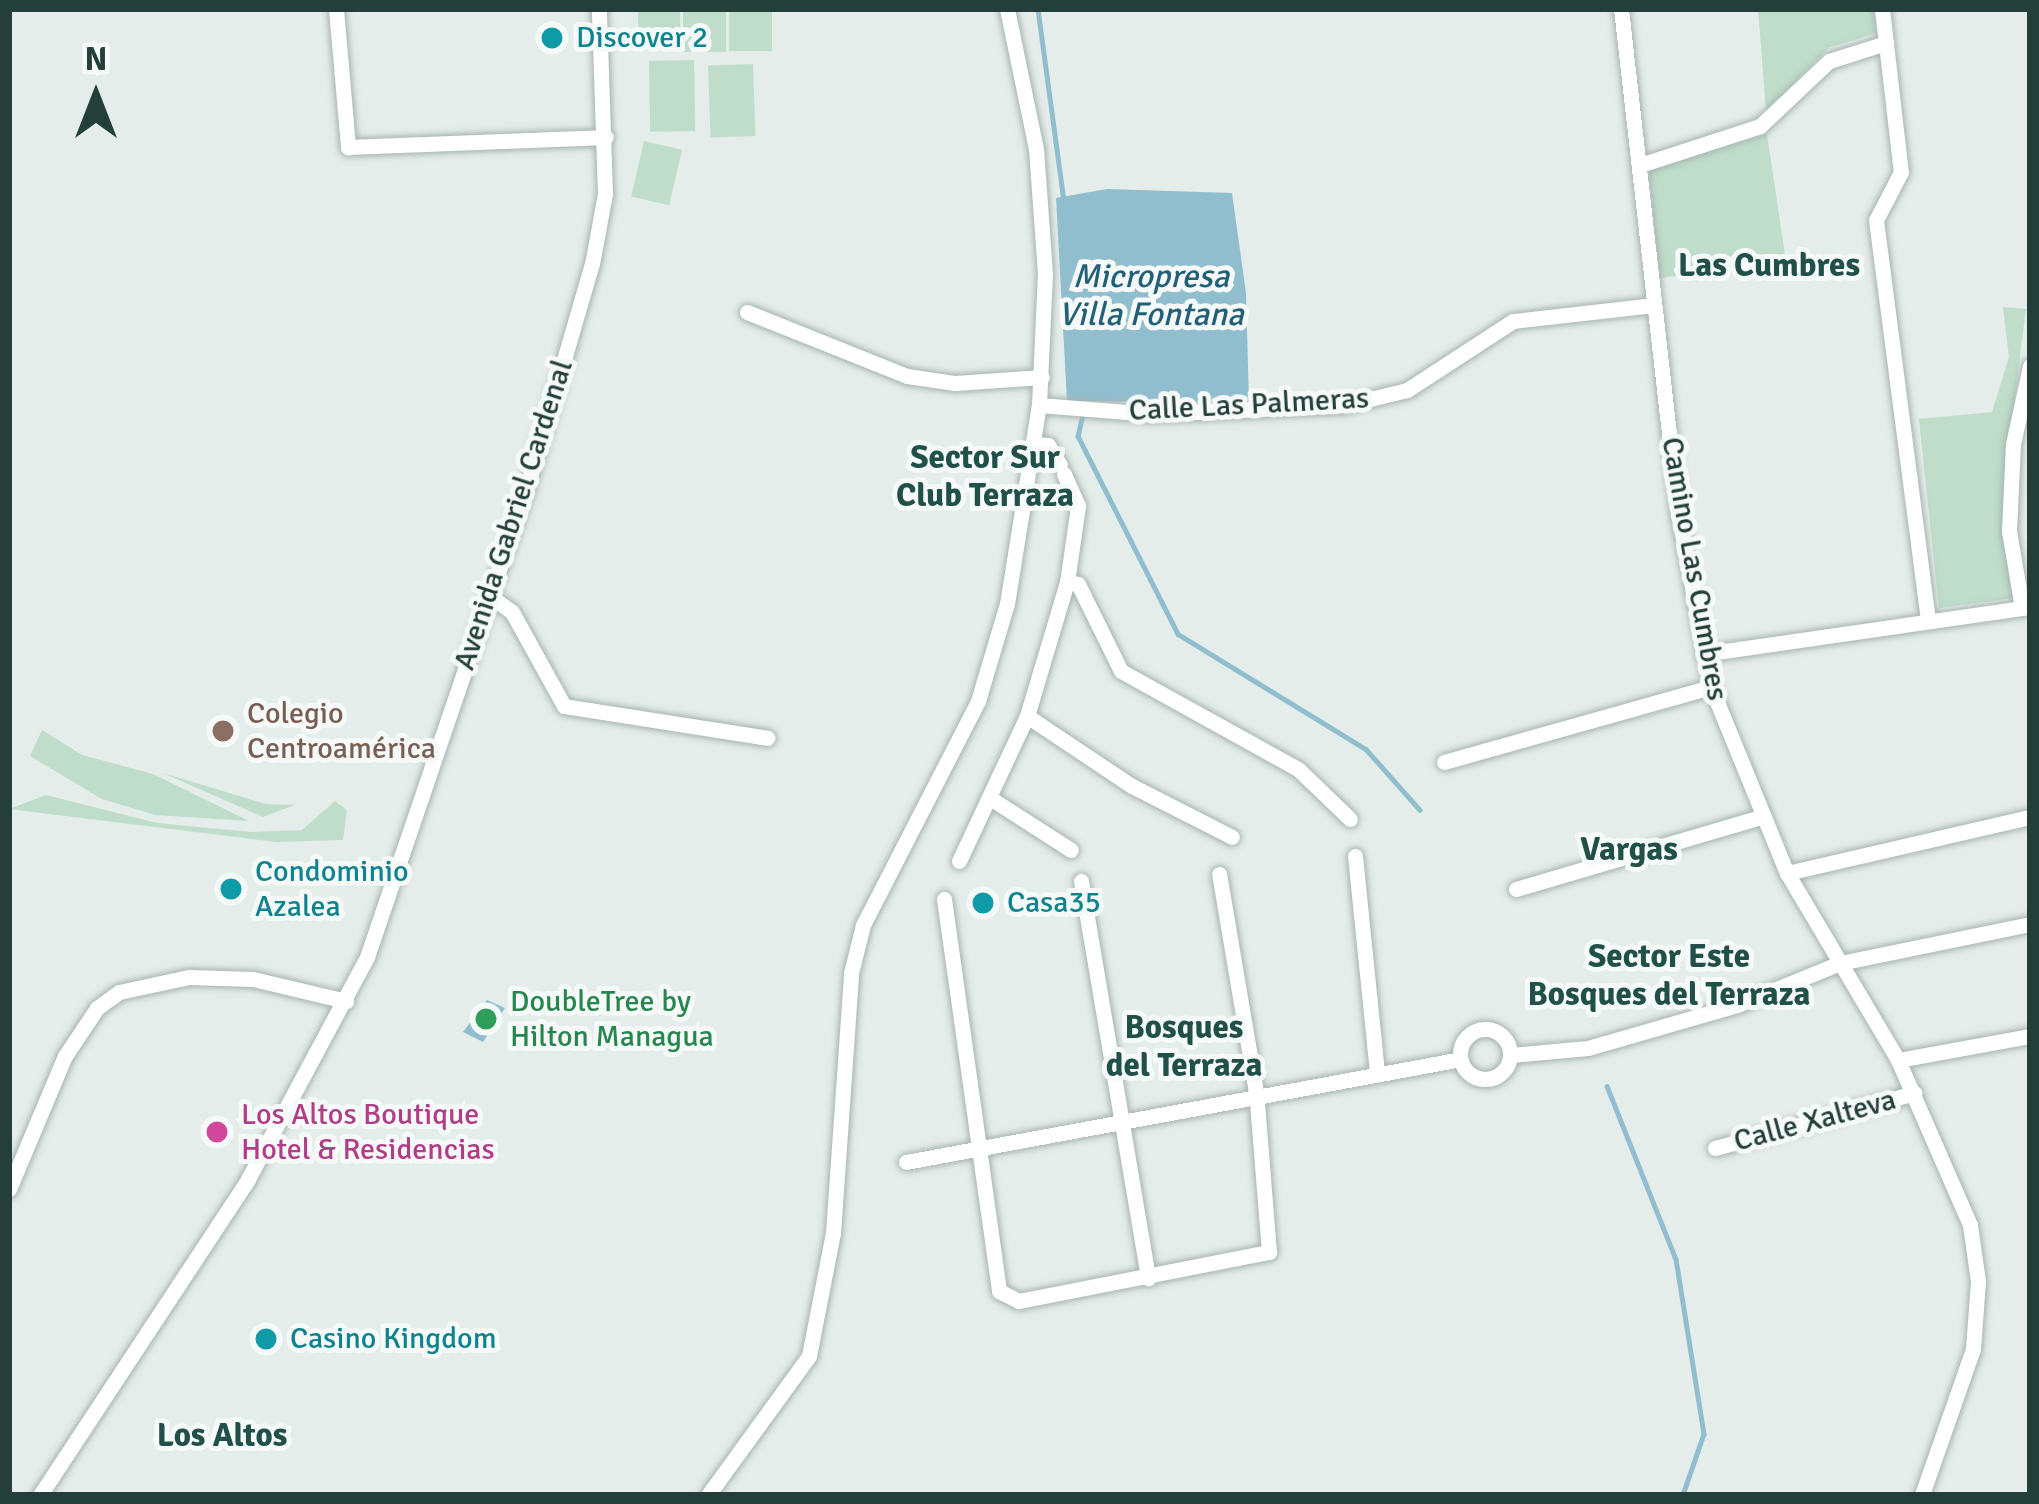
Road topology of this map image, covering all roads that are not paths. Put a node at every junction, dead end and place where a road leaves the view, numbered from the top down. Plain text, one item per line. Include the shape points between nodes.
1 (336, 9) edge
2 (599, 9) edge
3 (1007, 9) edge
4 (1621, 9) edge
5 (1882, 9) edge
6 (1886, 43) junction
7 (606, 136) junction
8 (1640, 165) junction
9 (1653, 305) junction
10 (747, 312) dead end
11 (2030, 366) edge
12 (1042, 377) junction
13 (1039, 405) junction
14 (1034, 445) junction
15 (1067, 582) junction
16 (490, 596) junction
17 (2026, 607) edge
18 (1928, 620) junction
19 (1703, 654) junction
20 (1711, 687) junction
21 (1027, 716) junction
22 (768, 738) dead end
23 (1444, 762) dead end
24 (990, 798) junction
25 (1761, 817) junction
26 (2030, 817) edge
27 (1350, 819) dead end
28 (1232, 837) dead end
29 (1072, 850) dead end
30 (1354, 856) dead end
31 (959, 861) dead end
32 (1787, 873) junction
33 (1219, 874) dead end
34 (1081, 881) dead end
35 (1516, 889) dead end
36 (944, 899) dead end
37 (2030, 924) edge
38 (1840, 963) junction
39 (346, 1001) junction
40 (2030, 1036) edge
41 (1511, 1055) junction
42 (1461, 1059) junction
43 (1898, 1060) junction
44 (1377, 1072) junction
45 (1256, 1092) junction
46 (1915, 1094) junction
47 (1120, 1117) junction
48 (1715, 1148) dead end
49 (977, 1149) junction
50 (906, 1162) dead end
51 (9, 1189) edge
52 (1148, 1278) junction
53 (40, 1495) edge
54 (709, 1495) edge
55 (1922, 1495) edge

1 - 7 street via 348,147
2 - 7 street, Avenida Gabriel Cardenal
3 - 12 street via 1043,209
4 - 8 street, Camino Las Cumbres
5 - 6 street
6 - 8 street via 1829,61 1760,126
6 - 18 street via 1901,172 1876,220
7 - 16 street, Avenida Gabriel Cardenal via 592,264
8 - 9 street, Camino Las Cumbres
9 - 13 street, Calle Las Palmeras via 1513,321 1407,391 1345,405 1152,414
9 - 19 street, Camino Las Cumbres
10 - 12 street via 907,376
11 - 17 street via 2013,443 2009,531
12 - 13 street
13 - 14 street
14 - 15 street via 1048,445 1078,506
14 - 54 street via 1006,604 978,701 863,925 851,973 833,1233 809,1356
15 - 21 street
15 - 27 street via 1078,584 1120,671 1298,769
16 - 22 street via 512,612 564,706
16 - 39 street, Avenida Gabriel Cardenal
17 - 18 street
18 - 19 street
19 - 20 street, Camino Las Cumbres
20 - 23 street
20 - 25 street, Camino Las Cumbres
21 - 24 street
21 - 28 street via 1132,786
24 - 29 street
24 - 31 street
25 - 32 street, Camino Las Cumbres
25 - 35 street
26 - 32 street
30 - 44 street
32 - 38 street, Camino Las Cumbres
33 - 45 street
34 - 47 street
36 - 49 street
37 - 38 street
38 - 41 street via 1737,1005 1588,1048
38 - 43 street, Camino Las Cumbres
39 - 51 street via 265,981 189,976 119,992 97,1008 56,1073
39 - 53 street, Avenida Gabriel Cardenal via 248,1179
40 - 43 street
41 - 42 street via 1494,1078 1467,1072
41 - 42 street via 1490,1029 1468,1036
42 - 44 street
43 - 46 street, Camino Las Cumbres
44 - 45 street
45 - 47 street
45 - 52 street via 1269,1252
46 - 48 street, Calle Xalteva
46 - 55 street, Camino Las Cumbres via 1960,1194 1978,1281 1966,1378
47 - 49 street
47 - 52 street
49 - 50 street
49 - 52 street via 999,1292 1008,1300

